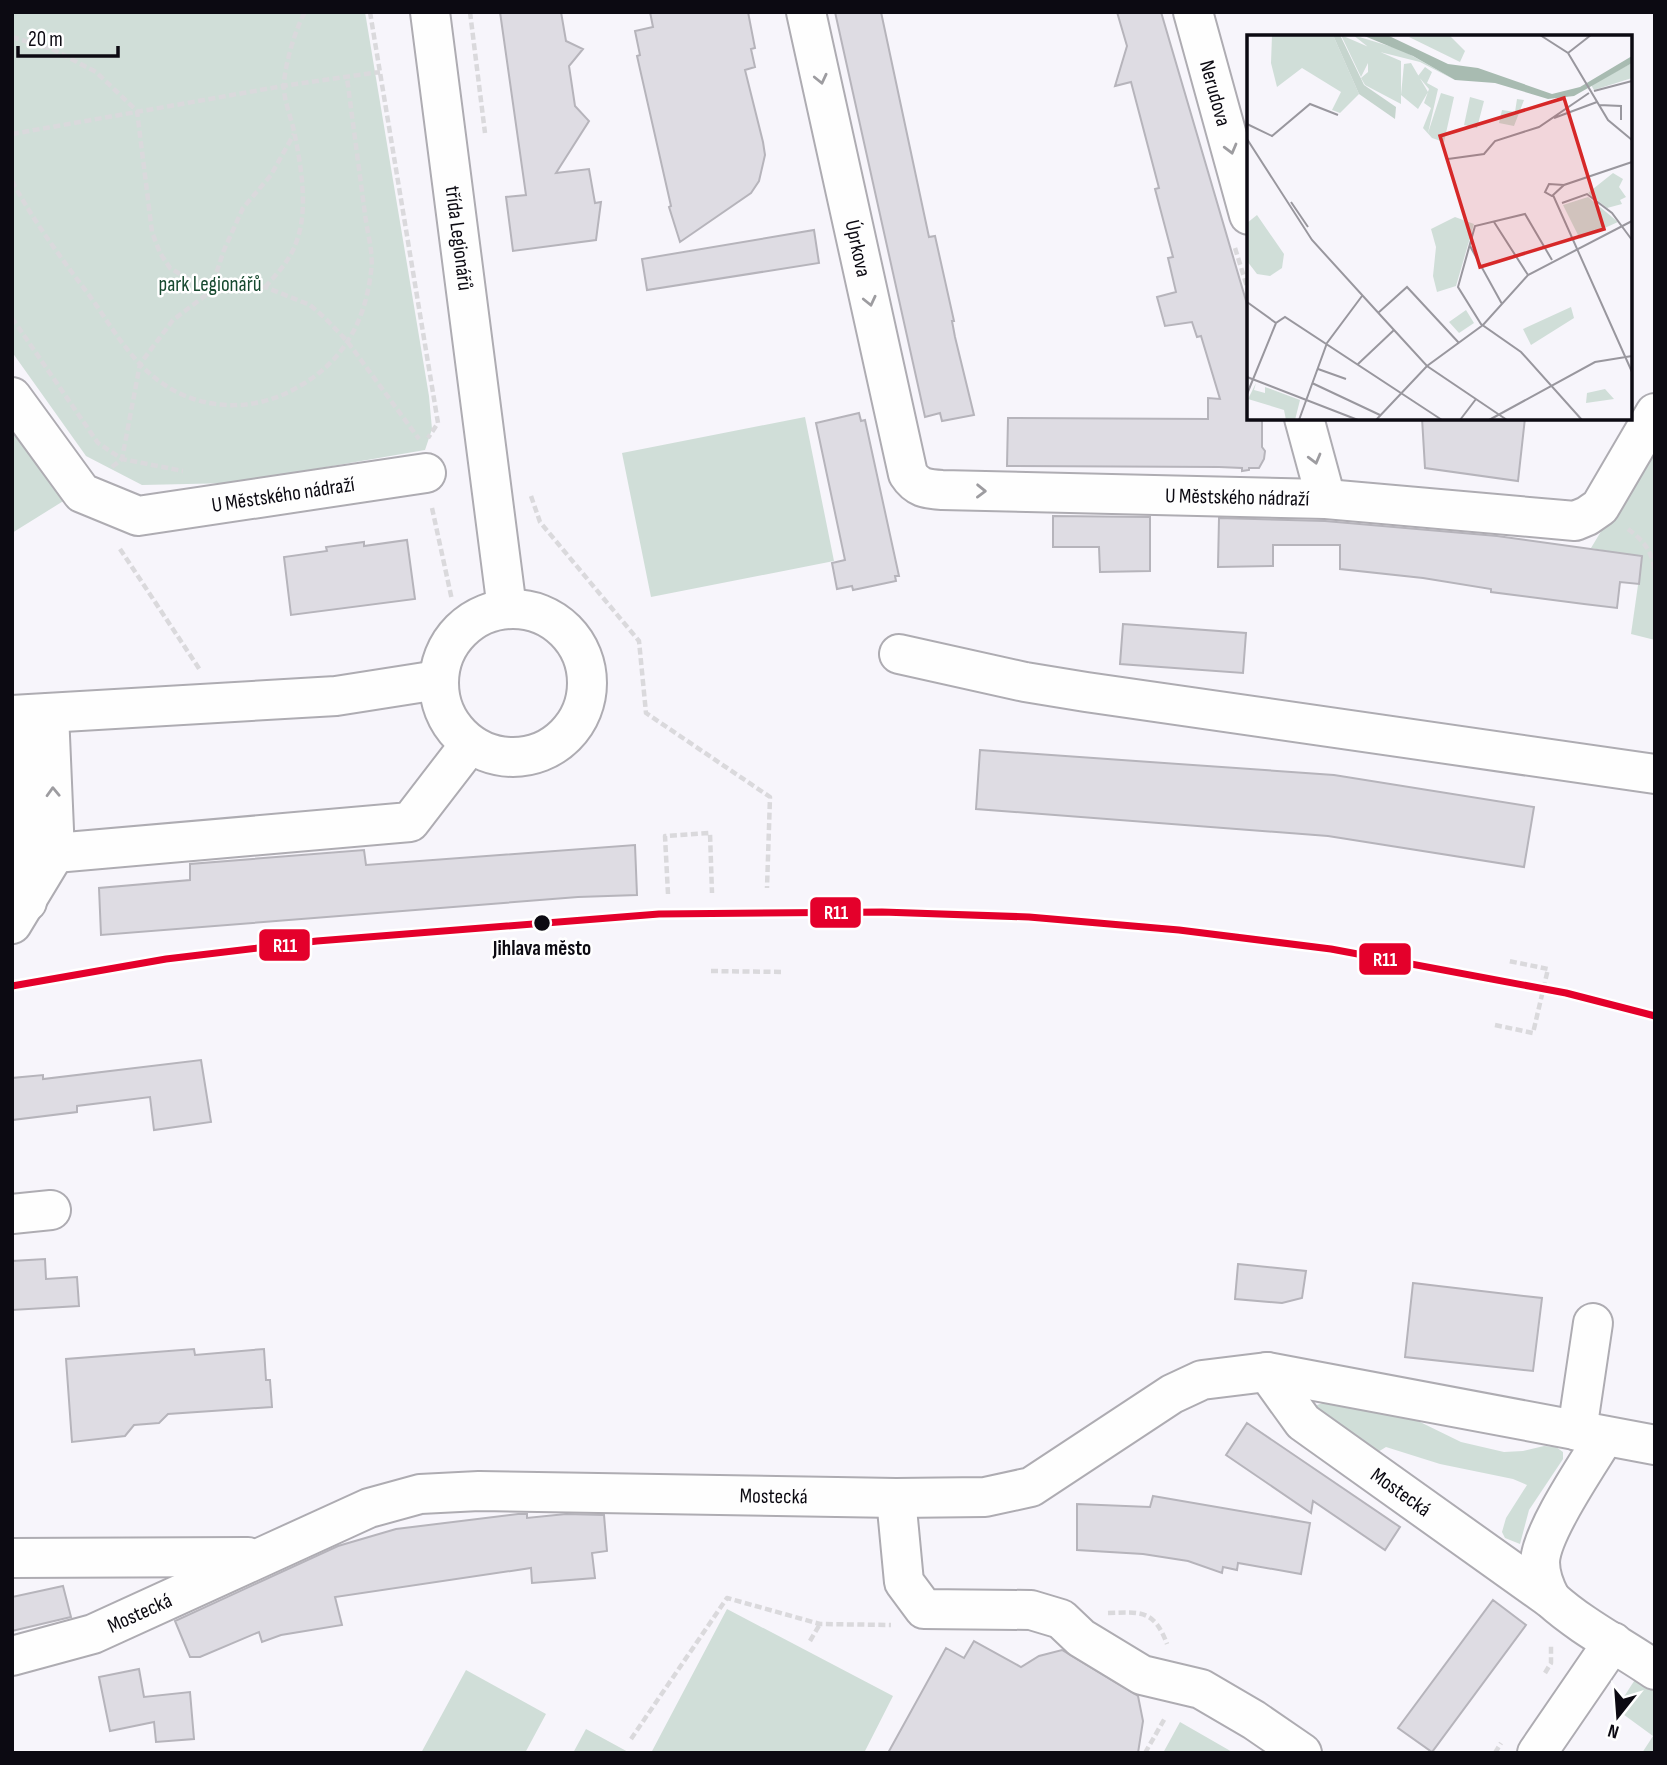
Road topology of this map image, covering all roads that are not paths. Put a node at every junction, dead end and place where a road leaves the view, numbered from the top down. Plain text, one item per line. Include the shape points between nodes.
1 (430, 12) edge
2 (806, 12) edge
3 (1193, 12) edge
4 (1247, 208) edge
5 (12, 397) edge
6 (1655, 413) edge
7 (1305, 420) edge
8 (426, 473) road end
9 (914, 484) joint
10 (1326, 499) junction
11 (507, 609) junction
12 (899, 654) dead end
13 (440, 692) junction
14 (25, 715) edge
15 (470, 744) junction
16 (1655, 774) edge
17 (55, 853) junction
18 (20, 913) edge
19 (51, 1210) dead end
20 (12, 1214) edge
21 (1593, 1324) dead end
22 (1267, 1372) junction
23 (1591, 1434) junction
24 (1655, 1444) edge
25 (896, 1498) junction
26 (261, 1557) junction
27 (12, 1558) edge
28 (1551, 1616) junction
29 (1613, 1642) junction
30 (12, 1656) edge
31 (1655, 1670) edge
32 (1520, 1747) edge
33 (1302, 1753) edge

1 - 11 street, třída Legionářů
2 -> 9 street, Úprkova via 908,474
3 -> 4 street, Nerudova
5 - 8 street, U Městského nádraží via 82,493 138,516
6 - 10 street, U Městského nádraží via 1600,507 1575,521
7 -> 10 street
9 -> 10 street, U Městského nádraží via 942,490
11 - 13 street via 474,619 455,635 443,656
11 - 15 street via 545,615 565,629 584,661 586,697 578,720 562,739 541,752 517,757 492,754
12 - 16 street via 1086,692
13 - 14 street
13 - 15 street via 452,726
17 -> 14 street
14 - 18 street
15 - 17 street via 410,822
17 - 18 street
19 - 20 street
21 - 23 street
22 - 23 street, Mostecká
22 - 25 street, Mostecká via 1202,1380 1182,1389 1031,1487 985,1497
22 - 28 street, Mostecká via 1303,1422
23 - 24 street, Mostecká
23 - 28 street via 1540,1562
25 - 26 street, Mostecká via 420,1494 369,1508
25 - 33 street via 904,1582 924,1609 1031,1610 1061,1619 1080,1638 1142,1675 1201,1689
26 - 27 street, Mostecká
26 - 30 street, Mostecká via 93,1634
28 - 29 street, Mostecká via 1572,1618
29 - 31 street, Mostecká
29 - 32 street

